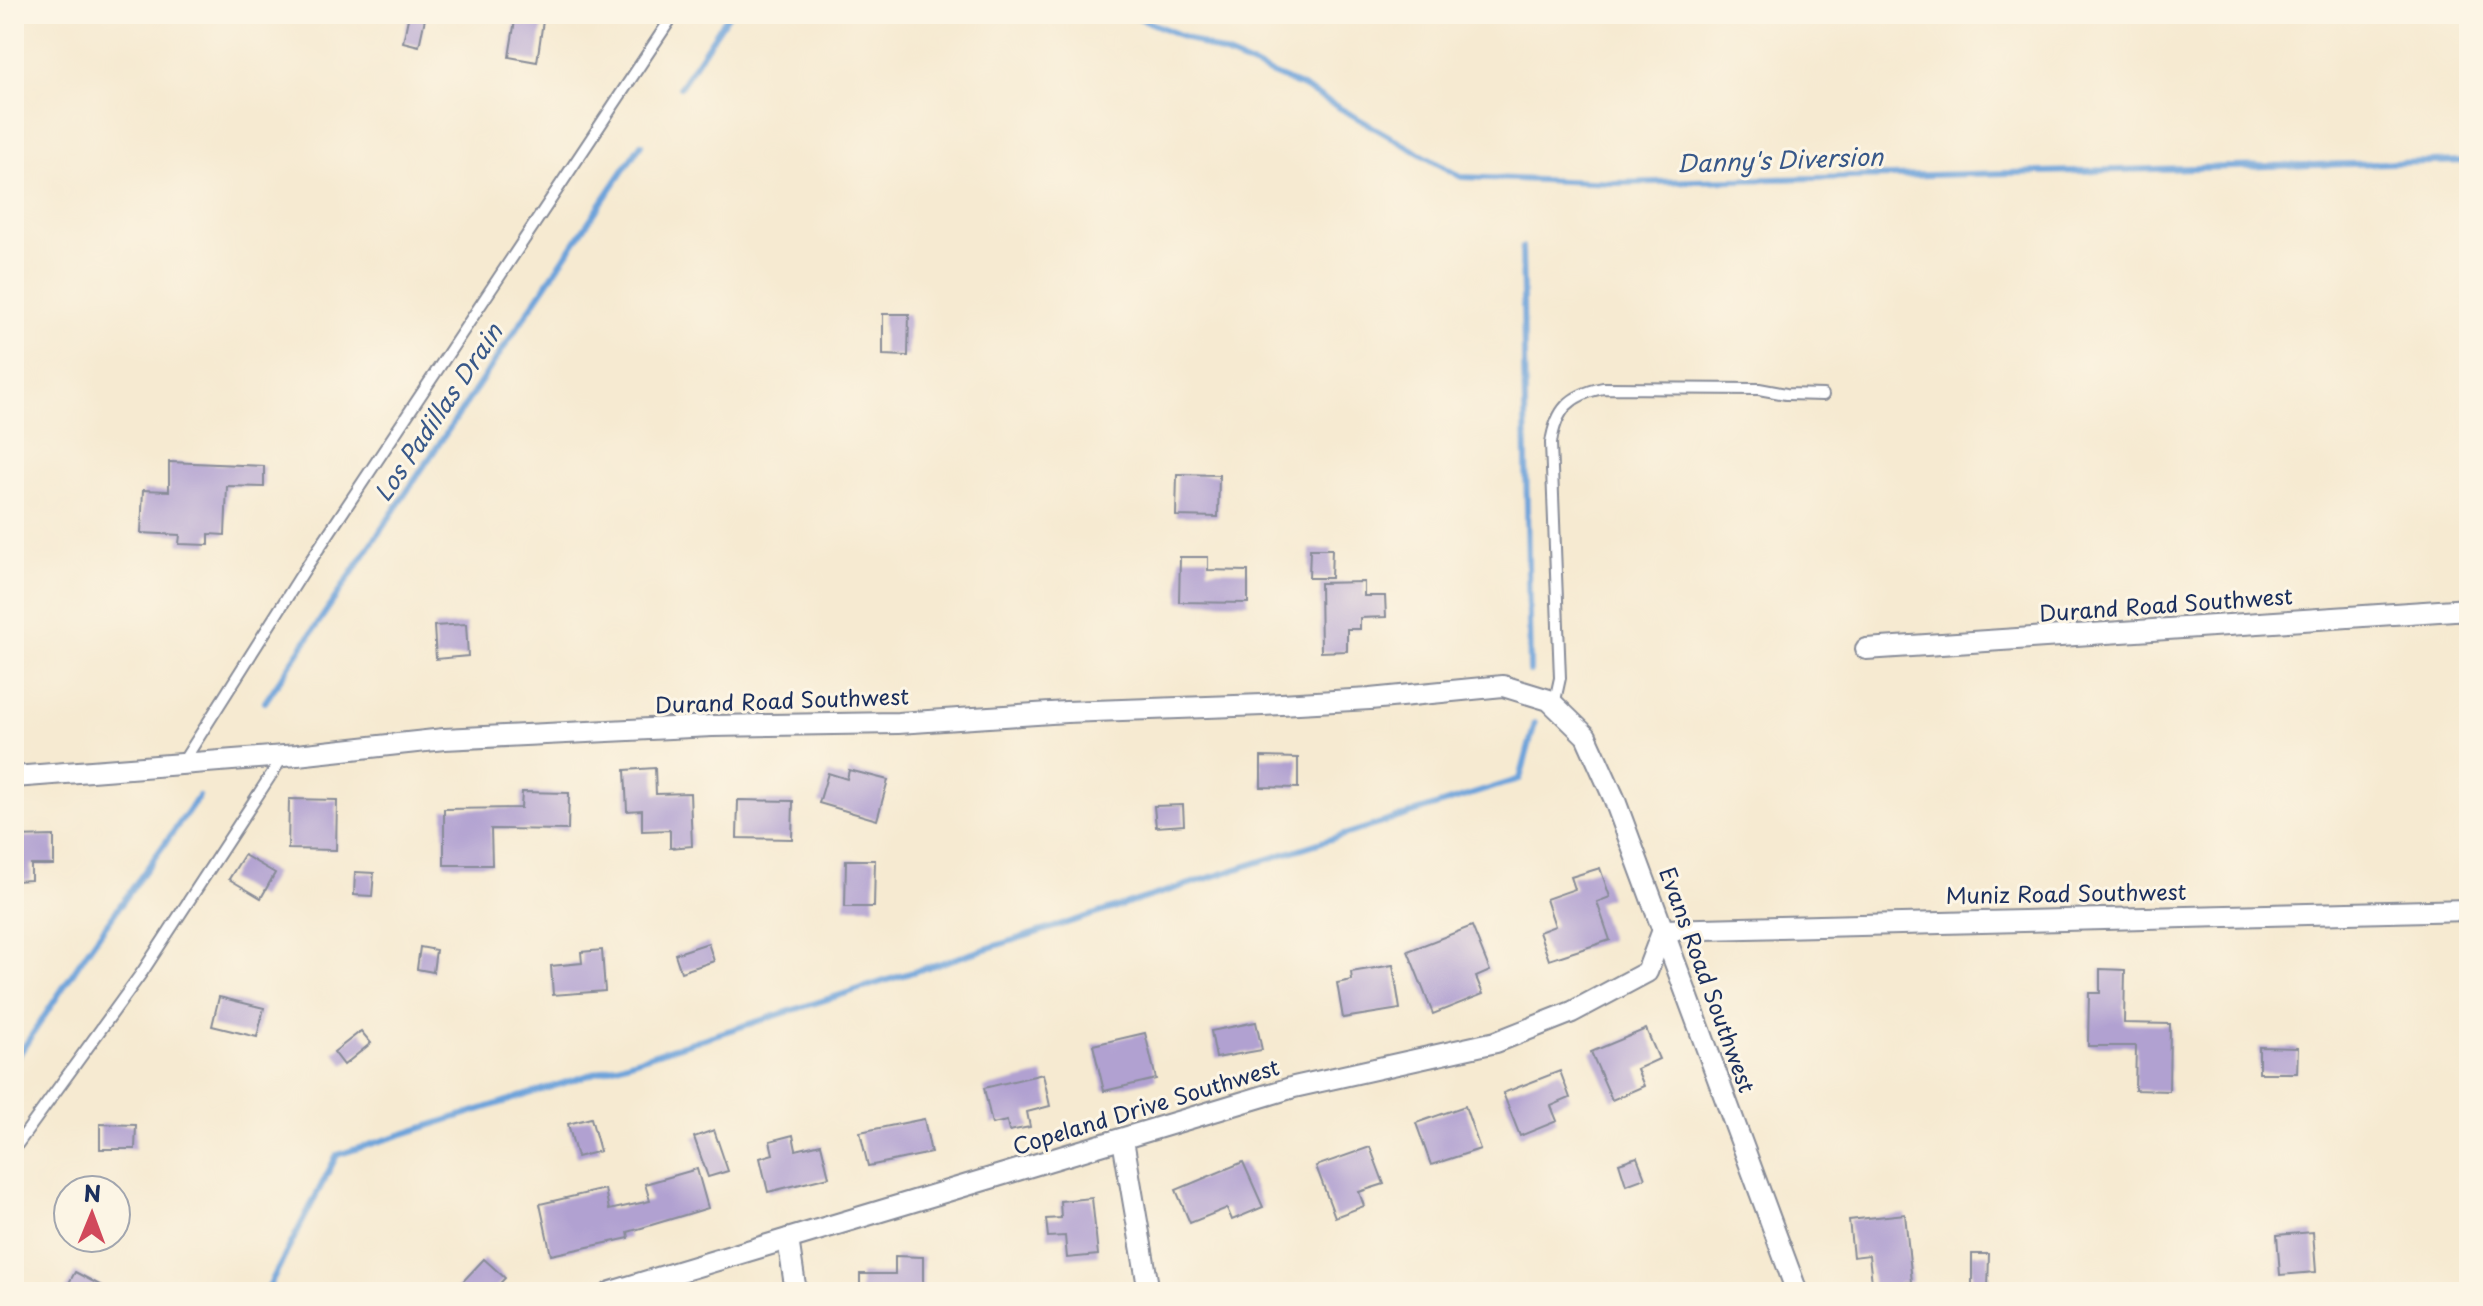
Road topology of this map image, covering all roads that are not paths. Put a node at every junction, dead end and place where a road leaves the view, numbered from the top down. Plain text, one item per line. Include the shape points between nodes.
1 (674, 14) edge
2 (1823, 395) dead end
3 (2469, 609) edge
4 (1866, 649) dead end
5 (1552, 702) junction
6 (284, 755) junction
7 (183, 762) junction
8 (14, 777) edge
9 (2469, 910) edge
10 (1663, 930) junction
11 (1123, 1140) junction
12 (14, 1149) edge
13 (788, 1239) junction
14 (611, 1292) edge
15 (796, 1292) edge
16 (1149, 1292) edge
17 (1797, 1292) edge

1 - 7 lane
2 - 5 lane via 1603,388 1579,393 1564,408 1553,426 1551,443 1560,678
3 - 4 street, Durand Road Southwest
5 - 6 street, Durand Road Southwest via 1503,686 1263,705 444,739
5 - 10 street, Evans Road Southwest via 1586,736
6 - 7 street, Durand Road Southwest
6 - 12 lane via 143,971
7 - 8 street, Durand Road Southwest
9 - 10 street, Muniz Road Southwest
10 - 11 street, Copeland Drive Southwest via 1647,972 1572,1012 1496,1042 1294,1087
10 - 17 street, Evans Road Southwest
11 - 13 street, Copeland Drive Southwest
11 - 16 street
13 - 14 street, Copeland Drive Southwest
13 - 15 street

